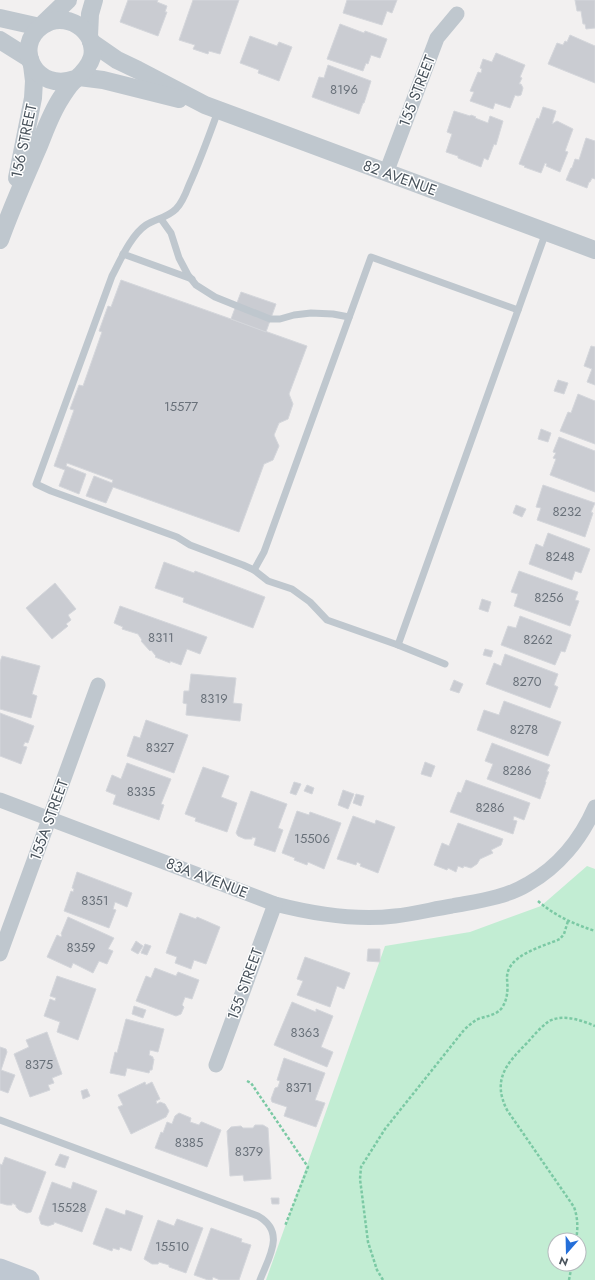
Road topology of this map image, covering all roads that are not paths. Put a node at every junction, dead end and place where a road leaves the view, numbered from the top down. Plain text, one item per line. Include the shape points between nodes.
1 (68, 0) edge
2 (94, 0) edge
3 (458, 14) dead end
4 (0, 18) edge
5 (41, 26) junction
6 (90, 39) junction
7 (0, 40) edge
8 (31, 62) junction
9 (77, 78) junction
10 (212, 108) junction
11 (386, 173) junction
12 (9, 216) junction
13 (161, 219) junction
14 (546, 232) junction
15 (0, 240) edge
16 (595, 250) edge
17 (123, 254) junction
18 (192, 279) junction
19 (518, 310) junction
20 (349, 317) junction
21 (254, 570) junction
22 (398, 645) junction
23 (446, 664) dead end
24 (98, 685) dead end
25 (0, 800) edge
26 (595, 807) edge
27 (50, 818) junction
28 (275, 904) junction
29 (0, 954) edge
30 (216, 1065) dead end
31 (0, 1120) edge
32 (0, 1269) edge
33 (29, 1280) edge
34 (260, 1280) edge

1 - 5 street
2 - 6 street via 90,14
3 - 11 street, 155 STREET via 437,38
4 - 5 street
5 - 6 street via 55,20 68,20 80,26
5 - 8 street via 34,33 30,43
6 - 9 street via 92,57 86,70
6 - 10 street, 82 AVENUE via 117,60
7 - 8 street
8 - 9 street via 37,72 51,81 67,82
8 - 12 street, 156 STREET via 34,98
9 - 10 street, 82 AVENUE via 109,81
9 - 12 street, 156 STREET via 60,98
10 - 11 street, 82 AVENUE
10 - 13 lane via 195,172 185,194 176,209
11 - 14 street, 82 AVENUE
12 - 15 street, 156 STREET
13 - 17 lane via 146,225
13 - 18 lane via 171,233 179,258
14 - 16 street, 82 AVENUE
14 - 19 lane
17 - 18 lane
17 - 21 lane via 112,276 36,484 177,537 190,546
18 - 20 lane via 196,285 215,297 270,319 311,313
19 - 20 lane via 371,257
19 - 22 lane
20 - 21 lane via 264,552
21 - 22 lane via 268,580 292,589 310,602 327,620
22 - 23 lane
24 - 27 street, 155A STREET
25 - 27 street, 83A AVENUE
26 - 28 street, 83A AVENUE via 583,831 557,862 526,885 493,898 395,916 344,917
27 - 28 street, 83A AVENUE
27 - 29 street, 155A STREET
28 - 30 street, 155 STREET
31 - 34 lane via 264,1219 273,1233 274,1242
32 - 33 main road

